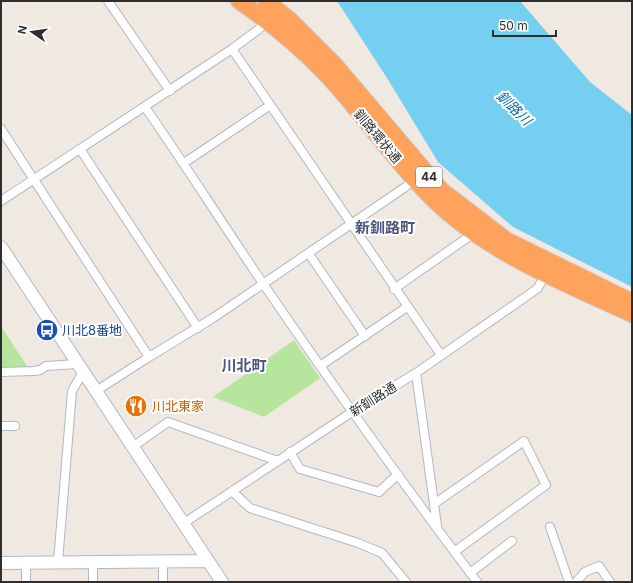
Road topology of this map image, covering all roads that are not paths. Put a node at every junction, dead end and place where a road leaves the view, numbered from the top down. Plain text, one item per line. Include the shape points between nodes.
1 (108, 1) edge
2 (239, 1) edge
3 (270, 10) edge
4 (232, 49) junction
5 (170, 90) junction
6 (270, 106) junction
7 (145, 108) junction
8 (1, 129) edge
9 (80, 149) junction
10 (184, 163) junction
11 (34, 179) junction
12 (415, 179) junction
13 (1, 201) edge
14 (351, 224) junction
15 (474, 234) junction
16 (1, 247) edge
17 (309, 254) junction
18 (547, 268) junction
19 (263, 284) junction
20 (394, 289) junction
21 (632, 302) edge
22 (406, 307) junction
23 (632, 314) edge
24 (198, 328) junction
25 (365, 336) junction
26 (440, 355) junction
27 (149, 356) junction
28 (320, 366) junction
29 (80, 368) junction
30 (1, 372) edge
31 (416, 373) junction
32 (96, 391) junction
33 (352, 412) junction
34 (1, 426) edge
35 (15, 426) dead end
36 (134, 446) junction
37 (290, 452) junction
38 (278, 461) junction
39 (398, 474) junction
40 (232, 490) junction
41 (434, 504) junction
42 (184, 523) junction
43 (437, 527) junction
44 (550, 527) dead end
45 (512, 541) dead end
46 (454, 552) junction
47 (208, 561) junction
48 (58, 562) junction
49 (93, 562) junction
50 (163, 562) junction
51 (1, 563) edge
52 (26, 563) junction
53 (470, 573) junction
54 (26, 582) edge
55 (93, 582) edge
56 (163, 582) edge
57 (222, 582) edge
58 (406, 582) edge
59 (477, 582) edge
60 (569, 582) edge
61 (576, 582) edge
62 (610, 582) edge

1 - 5 street
2 - 3 highway, 釧路環状通 / 44
3 - 4 street via 259,29
3 - 12 highway, 釧路環状通 / 44
3 - 18 highway, 釧路環状通 / 44 via 290,20 334,64 440,190
4 - 5 street
4 - 6 street
5 - 7 street
6 - 10 street
6 - 14 street
7 - 9 street
7 - 10 street
8 - 11 street
9 - 11 street
9 - 24 street
10 - 19 street
11 - 13 street
11 - 27 street
12 - 14 street
12 - 15 highway, 釧路環状通 / 44 via 434,200
14 - 17 street
14 - 20 street
15 - 18 highway, 釧路環状通 / 44 via 515,259
15 - 20 street
16 - 29 street
17 - 19 street
17 - 25 street
18 - 21 highway, 釧路環状通 / 44
18 - 23 highway, 釧路環状通 / 44
18 - 26 street, 新釧路通 via 538,288
19 - 24 street
19 - 28 street
20 - 22 street
22 - 25 street
22 - 26 street
24 - 27 street
25 - 28 street
26 - 31 street, 新釧路通
27 - 32 street
28 - 33 street
29 - 30 street via 46,366 34,371
29 - 32 street
29 - 48 street via 72,391
31 - 33 street, 新釧路通
31 - 41 street
32 - 36 street
33 - 37 street, 新釧路通
33 - 39 street
34 - 35 street
36 - 38 street via 168,422
36 - 42 street
37 - 38 street, 新釧路通
37 - 39 street via 300,469 379,492
38 - 40 street, 新釧路通
39 - 43 street
40 - 42 street, 新釧路通
40 - 58 street via 250,508 382,553
41 - 43 street
41 - 46 street via 524,441 546,485
42 - 47 street
43 - 46 street
44 - 60 street
45 - 53 street
46 - 53 street
47 - 50 street
47 - 57 street
48 - 49 street
48 - 52 street
49 - 50 street
49 - 55 street
50 - 56 street
51 - 52 street
52 - 54 street
53 - 59 street
61 - 62 street via 586,572 599,566

